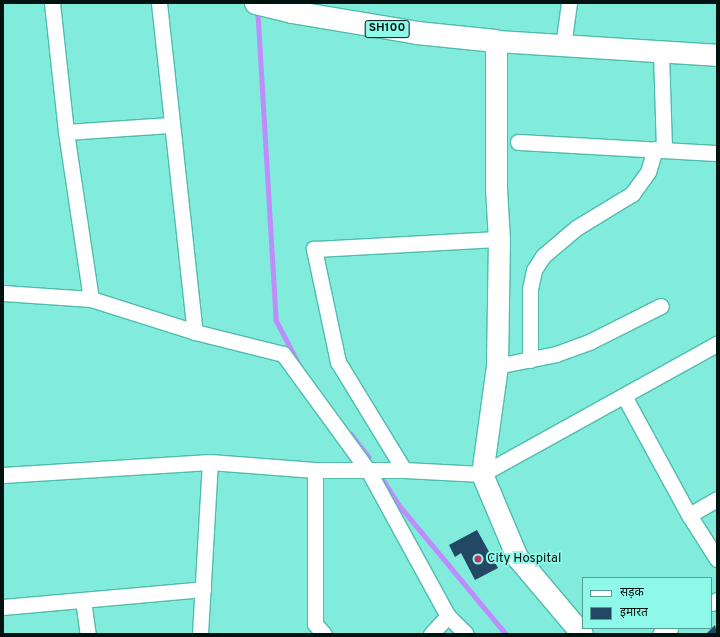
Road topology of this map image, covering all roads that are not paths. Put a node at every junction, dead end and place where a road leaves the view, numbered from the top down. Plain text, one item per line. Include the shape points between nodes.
1 (52, 3) edge
2 (159, 3) edge
3 (256, 3) edge
4 (569, 3) edge
5 (288, 8) edge
6 (496, 41) junction
7 (564, 46) junction
8 (661, 53) junction
9 (717, 55) edge
10 (170, 125) junction
11 (66, 132) junction
12 (518, 142) dead end
13 (659, 150) junction
14 (717, 153) edge
15 (499, 239) junction
16 (3, 293) edge
17 (91, 299) junction
18 (660, 306) dead end
19 (195, 332) junction
20 (717, 344) edge
21 (530, 360) junction
22 (497, 366) junction
23 (624, 396) junction
24 (210, 462) junction
25 (315, 470) junction
26 (404, 470) junction
27 (369, 472) junction
28 (482, 474) junction
29 (3, 475) edge
30 (717, 499) edge
31 (689, 515) junction
32 (717, 560) edge
33 (203, 589) junction
34 (83, 600) junction
35 (3, 607) edge
36 (448, 616) junction
37 (88, 634) edge
38 (200, 634) edge
39 (324, 634) edge
40 (431, 634) edge
41 (466, 634) edge
42 (582, 634) edge

1 - 11 street
2 - 10 street
3 - 5 main road, SH100
4 - 7 street
5 - 6 main road, SH100 via 417,34
6 - 7 street
6 - 15 street via 496,189
7 - 8 street
8 - 9 street
8 - 13 street
10 - 11 street
10 - 19 street
11 - 17 street
12 - 13 street
13 - 14 street
13 - 21 street via 648,172 632,194 576,228 543,256 530,289
15 - 22 street
15 - 26 street via 314,249 338,362
16 - 17 street
17 - 19 street
18 - 21 street via 591,341
19 - 27 street via 283,354
20 - 23 street
21 - 22 street
22 - 28 street
23 - 28 street
23 - 31 street
24 - 25 street
24 - 29 street
24 - 33 street
25 - 27 street
25 - 39 street via 315,624
26 - 27 street
26 - 28 street
27 - 36 street
28 - 42 street via 516,557
30 - 31 street
31 - 32 street
33 - 34 street
33 - 38 street
34 - 35 street
34 - 37 street
36 - 40 street
36 - 41 street

